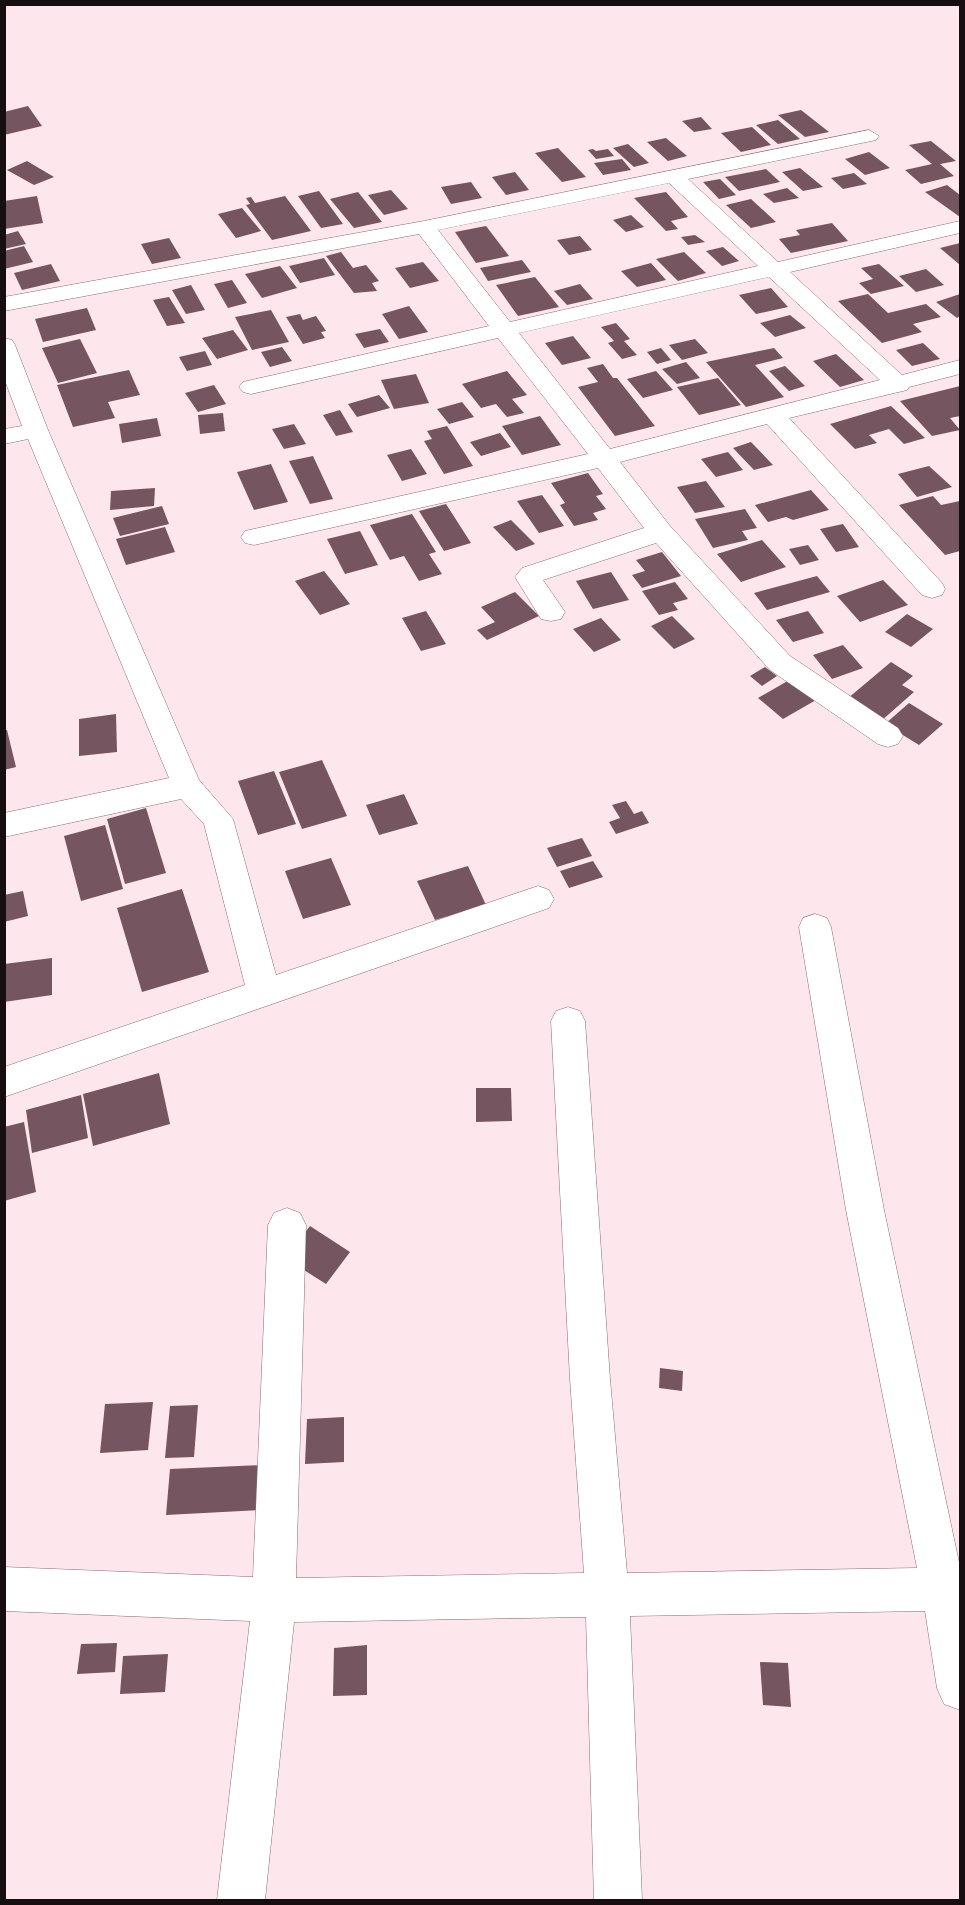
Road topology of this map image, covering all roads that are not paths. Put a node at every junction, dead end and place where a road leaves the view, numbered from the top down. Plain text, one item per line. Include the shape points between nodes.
1 (869, 136) dead end
2 (673, 176) junction
3 (960, 227) edge
4 (424, 228) junction
5 (775, 269) junction
6 (4, 304) edge
7 (507, 331) junction
8 (4, 345) edge
9 (960, 367) edge
10 (899, 385) junction
11 (250, 387) dead end
12 (772, 415) junction
13 (36, 430) junction
14 (4, 436) edge
15 (602, 459) junction
16 (661, 532) junction
17 (254, 537) dead end
18 (932, 589) dead end
19 (551, 612) dead end
20 (888, 736) dead end
21 (187, 786) junction
22 (4, 825) edge
23 (538, 898) dead end
24 (815, 927) dead end
25 (264, 992) junction
26 (568, 1021) dead end
27 (4, 1082) edge
28 (287, 1225) dead end
29 (952, 1588) edge
30 (4, 1589) edge
31 (607, 1595) junction
32 (274, 1600) junction
33 (960, 1688) edge
34 (241, 1900) edge
35 (618, 1900) edge

1 - 2 street
2 - 4 street
2 - 5 street
3 - 5 street
4 - 6 street
4 - 7 street
5 - 7 street
5 - 10 street
7 - 11 street
7 - 15 street
8 - 13 street
9 - 10 street
10 - 12 street
12 - 15 street
12 - 18 street
13 - 14 street
13 - 21 street
15 - 16 street
15 - 17 street
16 - 19 street via 531,574 530,581
16 - 20 street via 780,663
21 - 22 street
21 - 25 street via 218,819
23 - 25 street
24 - 29 street via 865,1210
25 - 27 street
26 - 31 street
28 - 32 street
29 - 31 street
29 - 33 street
30 - 32 street
31 - 32 street
31 - 35 street
32 - 34 street

